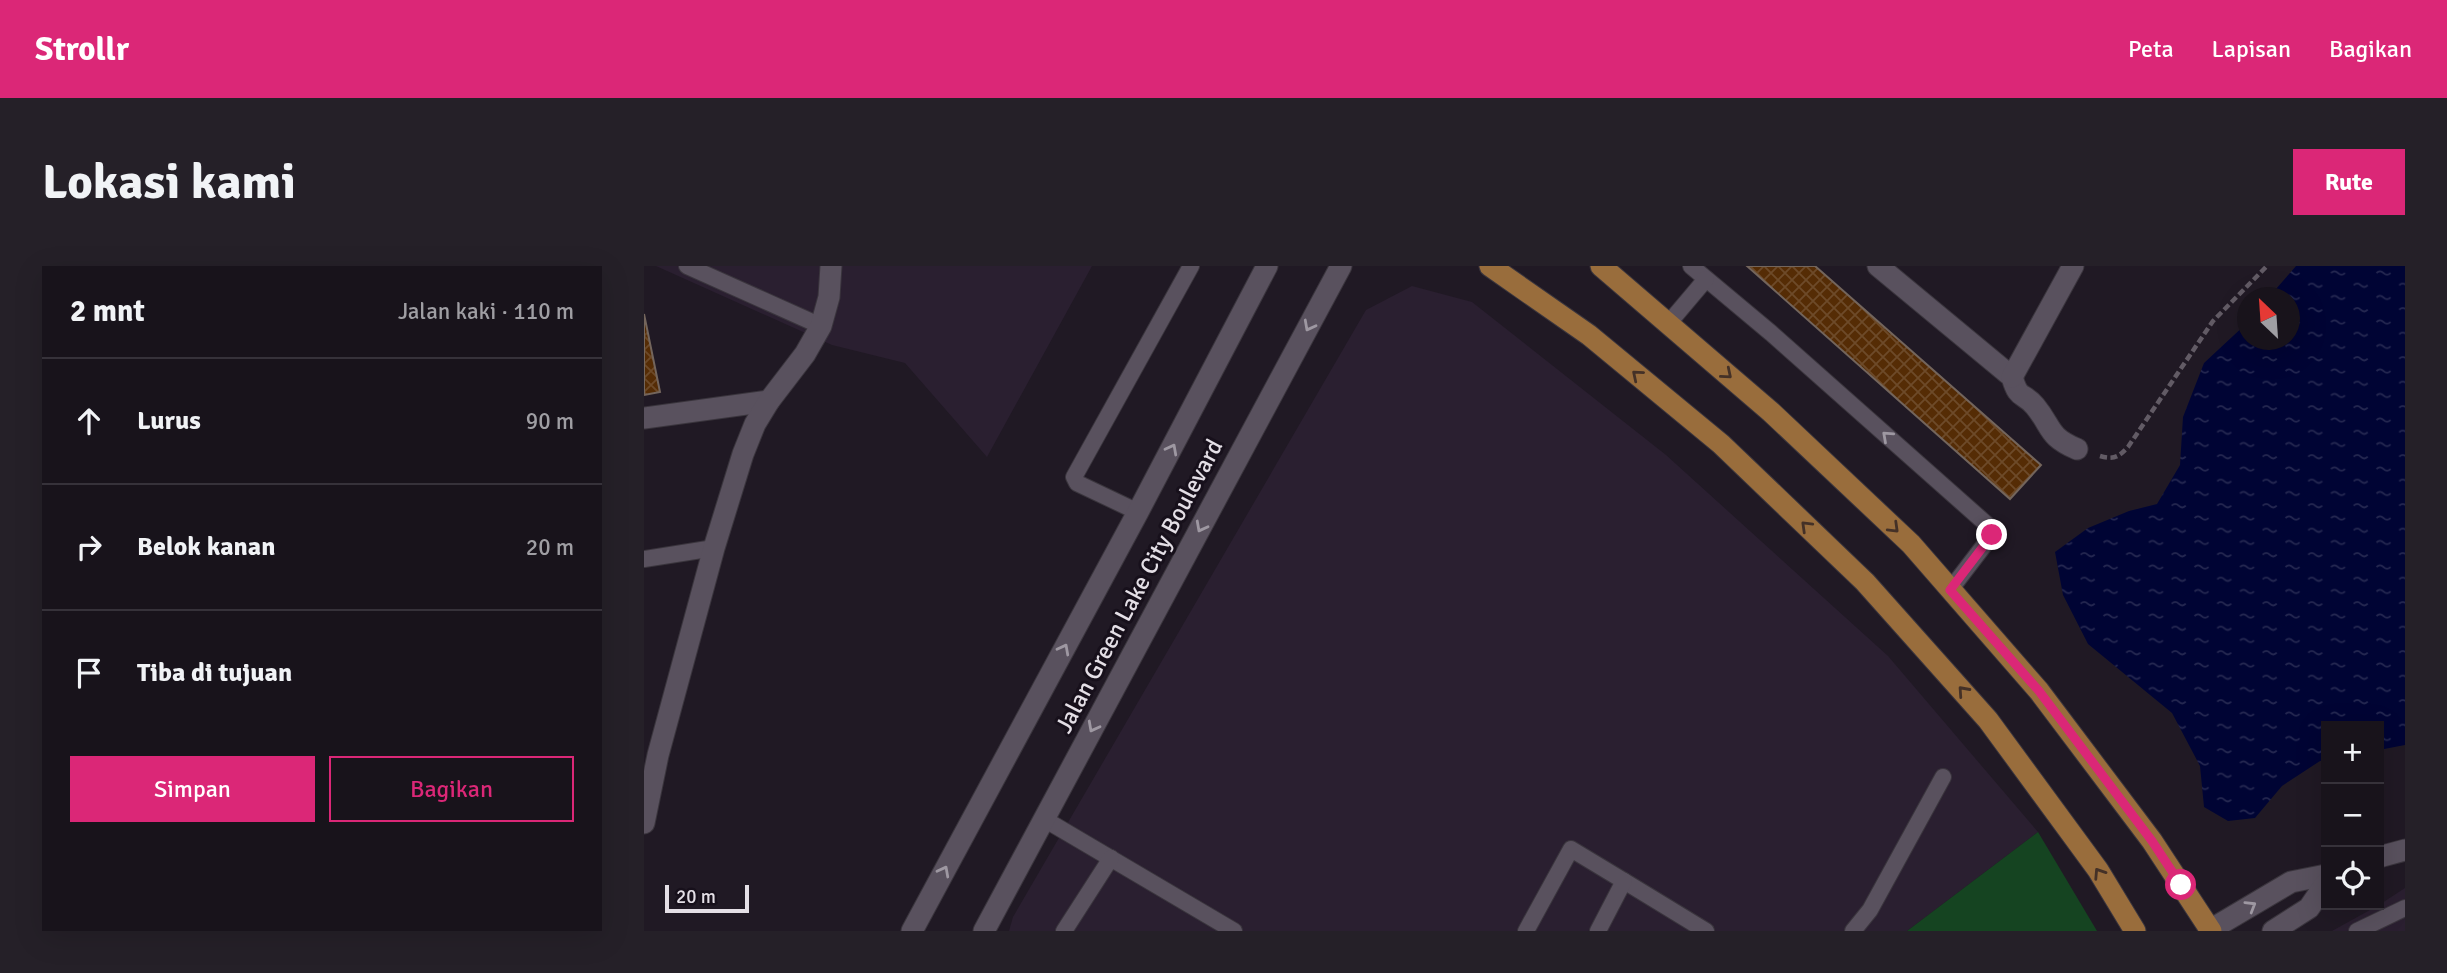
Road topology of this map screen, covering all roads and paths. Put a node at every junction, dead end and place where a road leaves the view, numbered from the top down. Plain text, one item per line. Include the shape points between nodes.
1 (687, 266) edge
2 (831, 266) edge
3 (1191, 266) edge
4 (1267, 266) edge
5 (1341, 266) edge
6 (1490, 266) edge
7 (1601, 266) edge
8 (1691, 266) edge
9 (1878, 266) edge
10 (2073, 266) edge
11 (2267, 266) edge
12 (1706, 279) junction
13 (1668, 324) junction
14 (821, 326) junction
15 (2012, 377) junction
16 (769, 401) junction
17 (644, 418) edge
18 (2077, 449) joint
19 (1139, 512) junction
20 (715, 548) junction
21 (644, 559) edge
22 (1950, 590) junction
23 (1943, 777) dead end
24 (1044, 819) junction
25 (644, 823) edge
26 (2405, 850) edge
27 (2384, 856) edge
28 (1111, 858) junction
29 (2321, 876) edge
30 (1624, 881) junction
31 (2321, 890) edge
32 (2405, 908) edge
33 (1679, 924) edge
34 (2211, 930) edge
35 (912, 931) edge
36 (984, 931) edge
37 (1064, 931) edge
38 (1234, 931) edge
39 (1526, 931) edge
40 (1598, 931) edge
41 (1706, 931) edge
42 (1853, 931) edge
43 (2135, 931) edge
44 (2273, 931) edge
45 (2357, 931) edge

1 - 14 lane
2 - 14 street
3 - 19 lane via 1074,477 1077,483
19 -> 4 street, Jalan Green Lake City Boulevard
5 -> 24 street, Jalan Green Lake City Boulevard
43 -> 6 main road via 2098,870 1988,720 1865,582 1721,444 1589,335
7 - 13 main road
8 - 12 lane
9 - 15 street
10 - 15 street
11 - 18 path via 2213,321 2122,453 2108,458
12 - 13 lane
22 -> 12 lane via 1992,529
13 -> 22 main road via 1771,412 1911,544
14 - 16 street
15 - 18 street via 2017,393 2036,407 2051,433
16 - 17 street
16 - 20 street via 743,454
35 -> 19 street, Jalan Green Lake City Boulevard
20 - 21 lane
20 - 25 street
22 - 34 main road via 2039,691 2152,841
23 - 42 lane via 1870,910
24 - 28 lane
24 - 36 street, Jalan Green Lake City Boulevard
26 - 27 street
28 - 37 lane
28 - 38 lane
34 -> 29 street via 2291,882
30 - 33 lane
30 - 39 lane via 1571,849
30 - 40 lane
31 - 44 street via 2309,908
32 - 45 lane
33 - 41 lane

